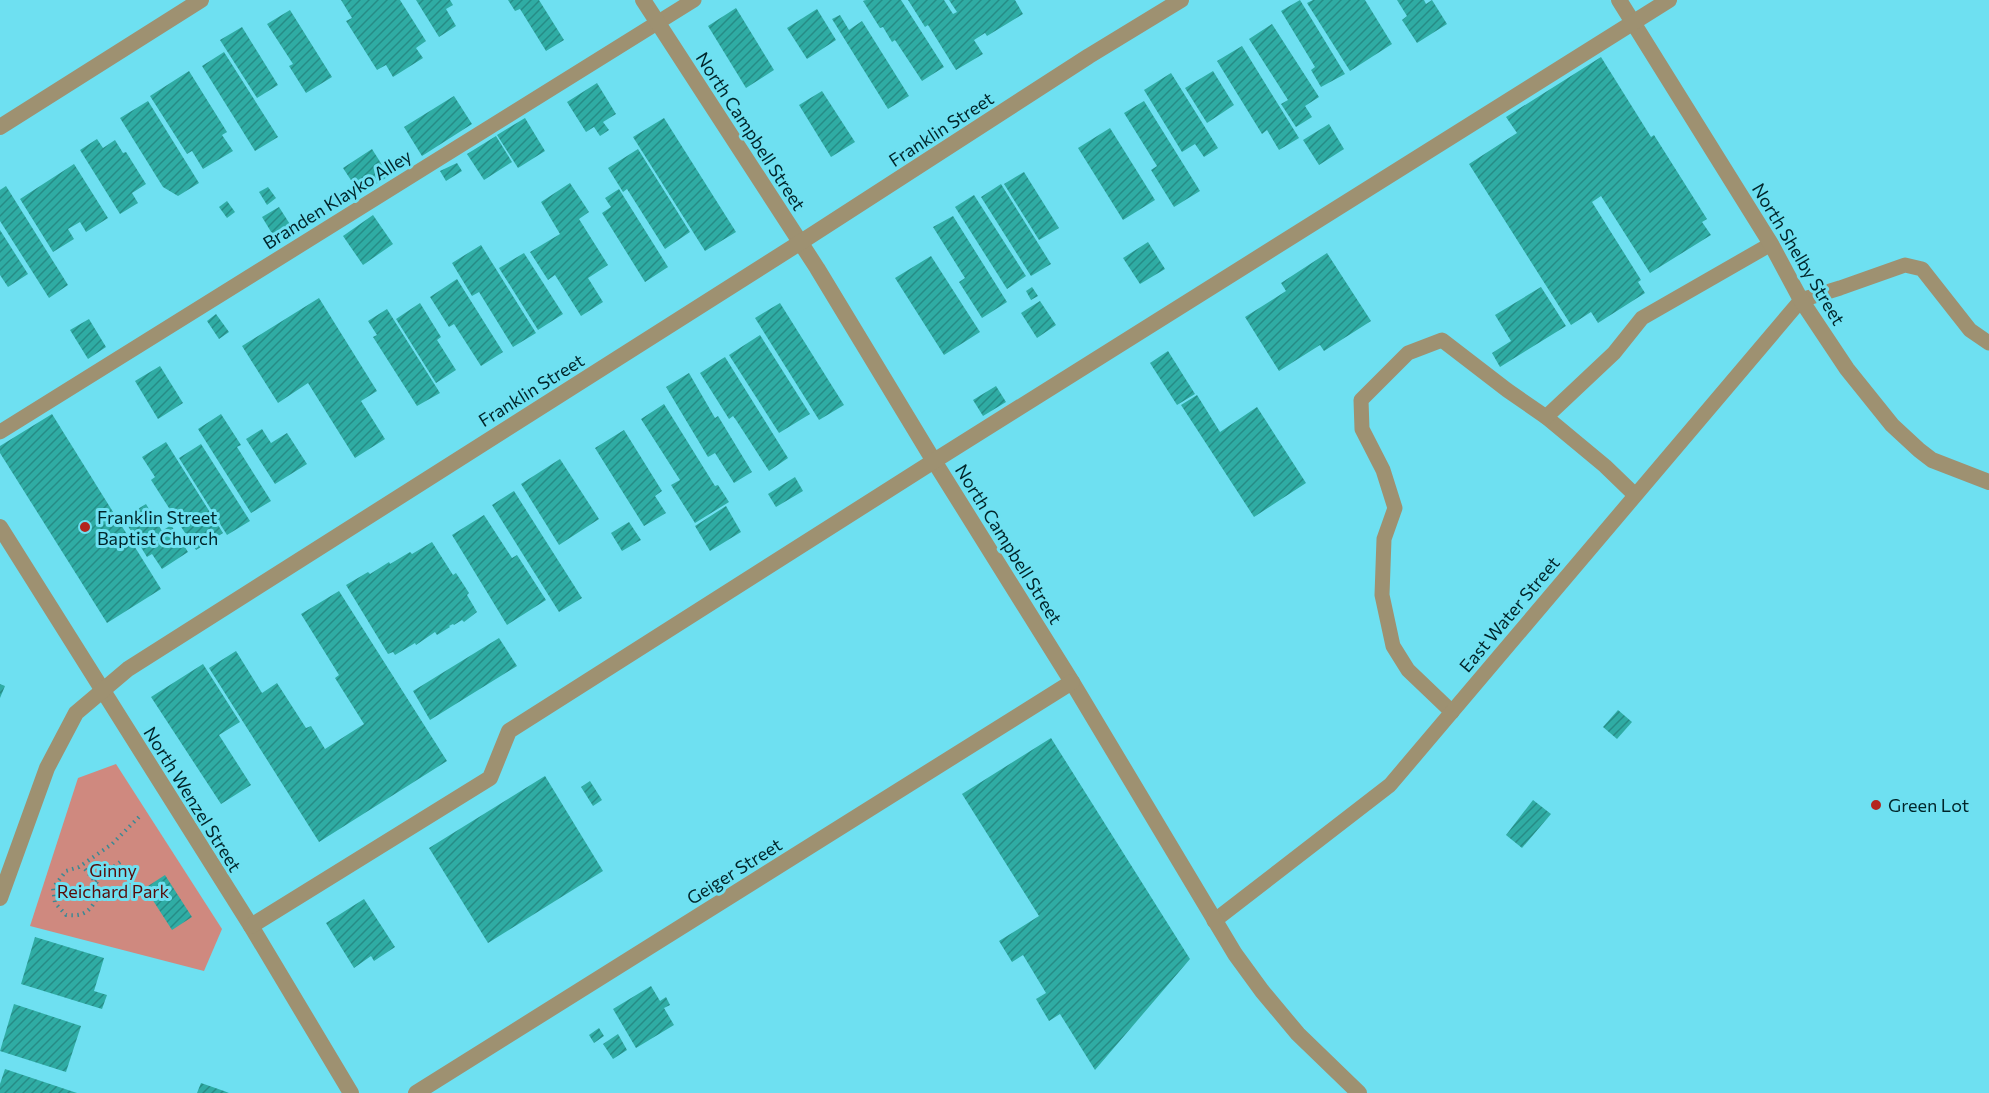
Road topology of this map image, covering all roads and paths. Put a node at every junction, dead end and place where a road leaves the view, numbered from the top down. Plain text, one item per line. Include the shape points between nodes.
1 (201, 0) edge
2 (643, 0) edge
3 (694, 0) edge
4 (1181, 0) edge
5 (1618, 0) edge
6 (1669, 0) edge
7 (1633, 22) junction
8 (657, 23) junction
9 (0, 127) edge
10 (801, 242) junction
11 (1771, 244) junction
12 (1801, 300) junction
13 (1989, 343) edge
14 (1546, 417) junction
15 (0, 432) edge
16 (934, 461) junction
17 (1989, 482) edge
18 (1635, 495) junction
19 (0, 527) edge
20 (1072, 682) junction
21 (102, 691) junction
22 (1452, 712) junction
23 (139, 817) dead end
24 (120, 862) dead end
25 (85, 869) dead end
26 (95, 881) junction
27 (0, 898) edge
28 (1214, 921) junction
29 (251, 926) junction
30 (351, 1093) edge
31 (416, 1093) edge
32 (1359, 1093) edge

1 - 9 street
2 - 8 street, North Campbell Street
3 - 8 lane, Branden Klayko Alley
4 - 10 street, Franklin Street
5 - 7 street, North Shelby Street
6 - 7 street
7 - 11 street, North Shelby Street
7 - 16 street
8 - 10 street, North Campbell Street
8 - 15 lane, Branden Klayko Alley
10 - 16 street, North Campbell Street
10 - 21 street, Franklin Street via 128,669
11 - 12 street, North Shelby Street
11 - 14 lane via 1642,318 1614,353
12 - 13 lane via 1905,265 1922,269 1970,330
12 - 17 street, North Shelby Street via 1847,369 1892,424 1932,460
12 - 18 lane, East Water Street
14 - 18 lane
14 - 22 lane via 1442,340 1408,353 1361,400 1362,429 1383,470 1395,508 1384,539 1382,595 1393,646 1408,669
16 - 20 street, North Campbell Street
16 - 29 street via 509,731 490,778
18 - 22 lane, East Water Street
19 - 21 street, North Wenzel Street
20 - 28 street, North Campbell Street
20 - 31 street, Geiger Street
21 - 27 street, Franklin Street via 76,713 47,768
21 - 29 street, North Wenzel Street
22 - 28 lane, East Water Street via 1389,785
23 - 26 path via 112,844 79,867 66,871 53,888 55,903 66,915 78,916 91,909 99,895
24 - 26 path
25 - 26 path
28 - 32 street, North Campbell Street via 1262,991 1298,1034
29 - 30 street, North Wenzel Street

